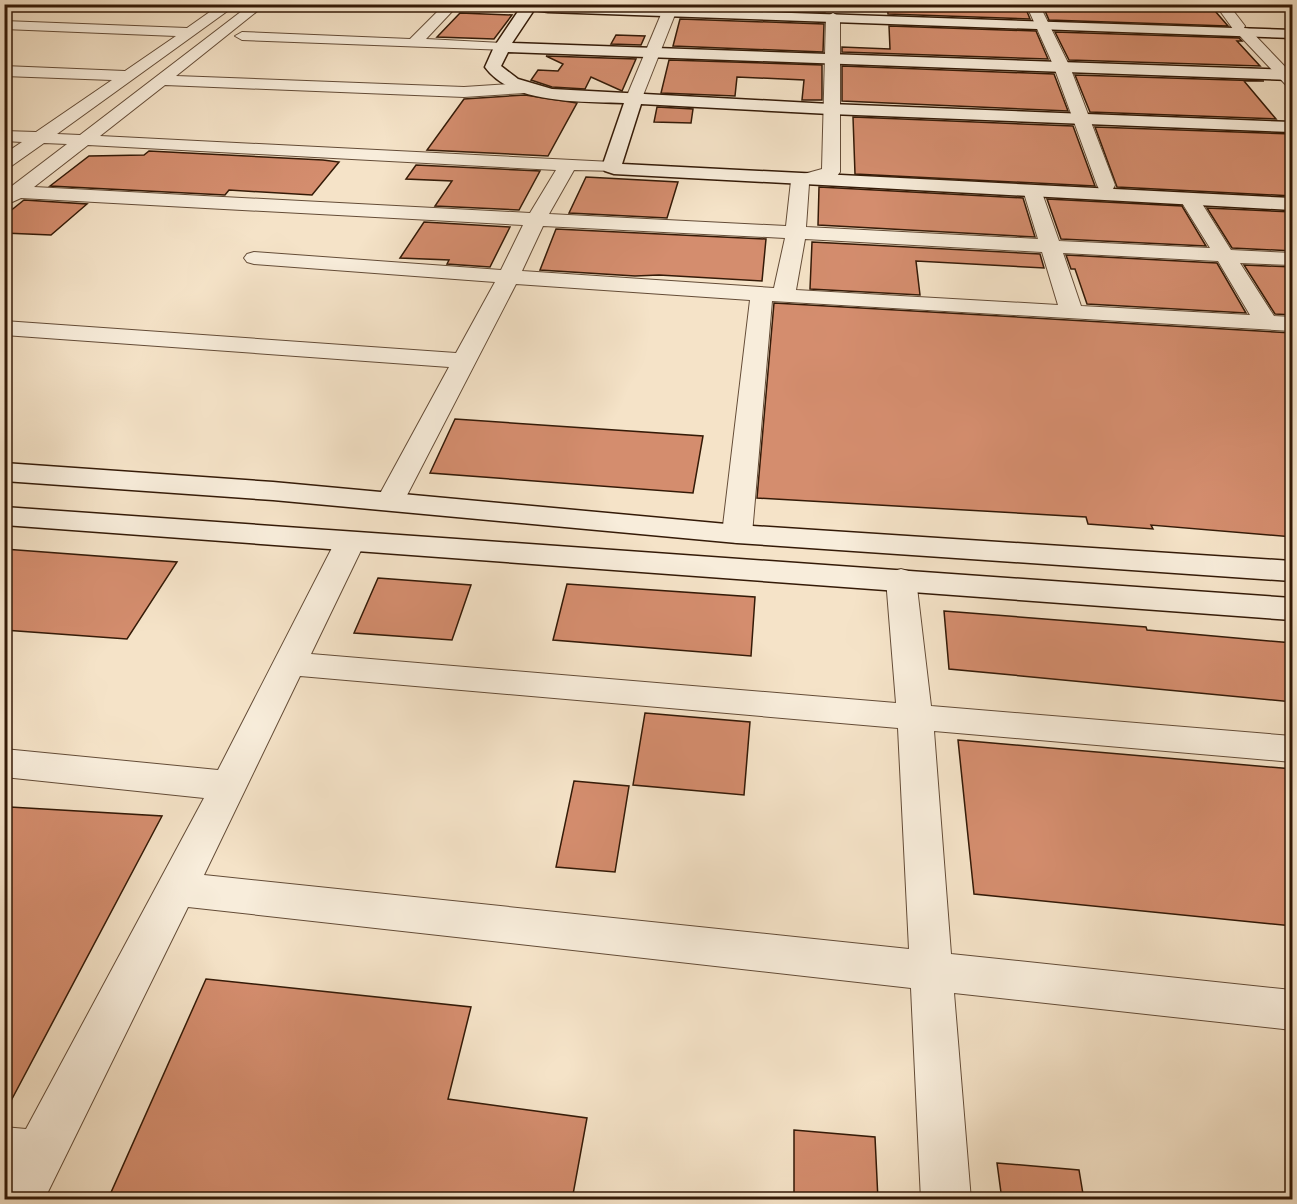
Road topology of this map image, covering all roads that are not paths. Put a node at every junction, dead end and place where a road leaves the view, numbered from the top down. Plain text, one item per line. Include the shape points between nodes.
1 (230, 4) edge
2 (260, 4) edge
3 (453, 4) edge
4 (522, 4) edge
5 (535, 4) edge
6 (606, 4) edge
7 (1221, 4) edge
8 (531, 5) edge
9 (671, 8) edge
10 (834, 11) edge
11 (1038, 16) edge
12 (4, 25) edge
13 (1293, 28) edge
14 (1241, 29) junction
15 (188, 32) junction
16 (1293, 34) edge
17 (242, 36) dead end
18 (414, 43) junction
19 (502, 47) junction
20 (654, 52) junction
21 (833, 59) junction
22 (1062, 67) junction
23 (4, 71) edge
24 (129, 76) junction
25 (1290, 77) edge
26 (162, 80) junction
27 (525, 88) junction
28 (634, 98) junction
29 (830, 109) junction
30 (1079, 117) junction
31 (1293, 127) edge
32 (4, 136) edge
33 (41, 138) junction
34 (85, 140) junction
35 (4, 163) edge
36 (568, 165) junction
37 (612, 166) junction
38 (831, 172) junction
39 (800, 181) junction
40 (1106, 185) junction
41 (1032, 190) junction
42 (1293, 194) edge
43 (11, 196) edge
44 (1189, 198) junction
45 (1293, 204) edge
46 (537, 219) junction
47 (796, 232) junction
48 (1051, 247) junction
49 (1225, 256) junction
50 (254, 258) dead end
51 (1293, 259) edge
52 (508, 278) junction
53 (773, 294) junction
54 (1072, 313) junction
55 (1266, 322) junction
56 (1293, 324) edge
57 (4, 328) edge
58 (464, 361) junction
59 (4, 472) edge
60 (390, 501) junction
61 (4, 516) edge
62 (737, 534) junction
63 (350, 542) junction
64 (1293, 571) edge
65 (901, 579) junction
66 (1293, 609) edge
67 (290, 664) junction
68 (915, 717) junction
69 (1293, 749) edge
70 (4, 763) edge
71 (229, 786) junction
72 (177, 889) junction
73 (931, 971) junction
74 (1293, 1011) edge
75 (22, 1153) edge
76 (18, 1200) edge
77 (946, 1200) edge

1 - 15 street
2 - 26 street
3 - 18 street
4 - 8 street
5 - 8 street
6 - 9 street
7 - 14 street
8 - 9 street
8 - 19 street
9 - 10 street
9 - 20 street
10 - 11 street
10 - 21 street
11 - 14 street
11 - 22 street
12 - 15 street
13 - 14 street
14 - 16 street
14 - 25 street
15 - 24 street
17 - 18 street
18 - 19 street
19 - 20 street
19 - 27 street via 493,67 501,77
20 - 21 street
20 - 28 street
21 - 22 street
21 - 29 street
22 - 25 street
22 - 30 street
23 - 24 street
24 - 33 street
26 - 27 street via 464,92
26 - 34 street
27 - 28 street via 552,94
28 - 29 street
28 - 37 street
29 - 30 street
29 - 38 street
30 - 31 street
30 - 40 street
32 - 33 street
33 - 34 street
33 - 35 street
34 - 36 street
34 - 43 street
36 - 37 street
36 - 46 street
37 - 38 street via 626,163
37 - 39 street via 621,170
38 - 39 street
38 - 40 street
39 - 41 street
39 - 47 street
40 - 42 street
41 - 44 street
41 - 48 street
43 - 46 street
44 - 45 street
44 - 49 street
46 - 47 street
46 - 52 street
47 - 48 street
47 - 53 street
48 - 49 street
48 - 54 street
49 - 51 street
49 - 55 street
50 - 52 street
52 - 53 street
52 - 58 street
53 - 54 street
53 - 62 street
54 - 55 street
55 - 56 street
57 - 58 street
58 - 60 street
59 - 60 street
60 - 62 street
61 - 63 street
62 - 64 street
63 - 65 street
63 - 67 street
65 - 66 street
65 - 68 street
67 - 68 street
67 - 71 street
68 - 69 street
68 - 73 street
70 - 71 street
71 - 72 street
72 - 73 street
72 - 75 street
73 - 74 street
73 - 77 street
75 - 76 street

